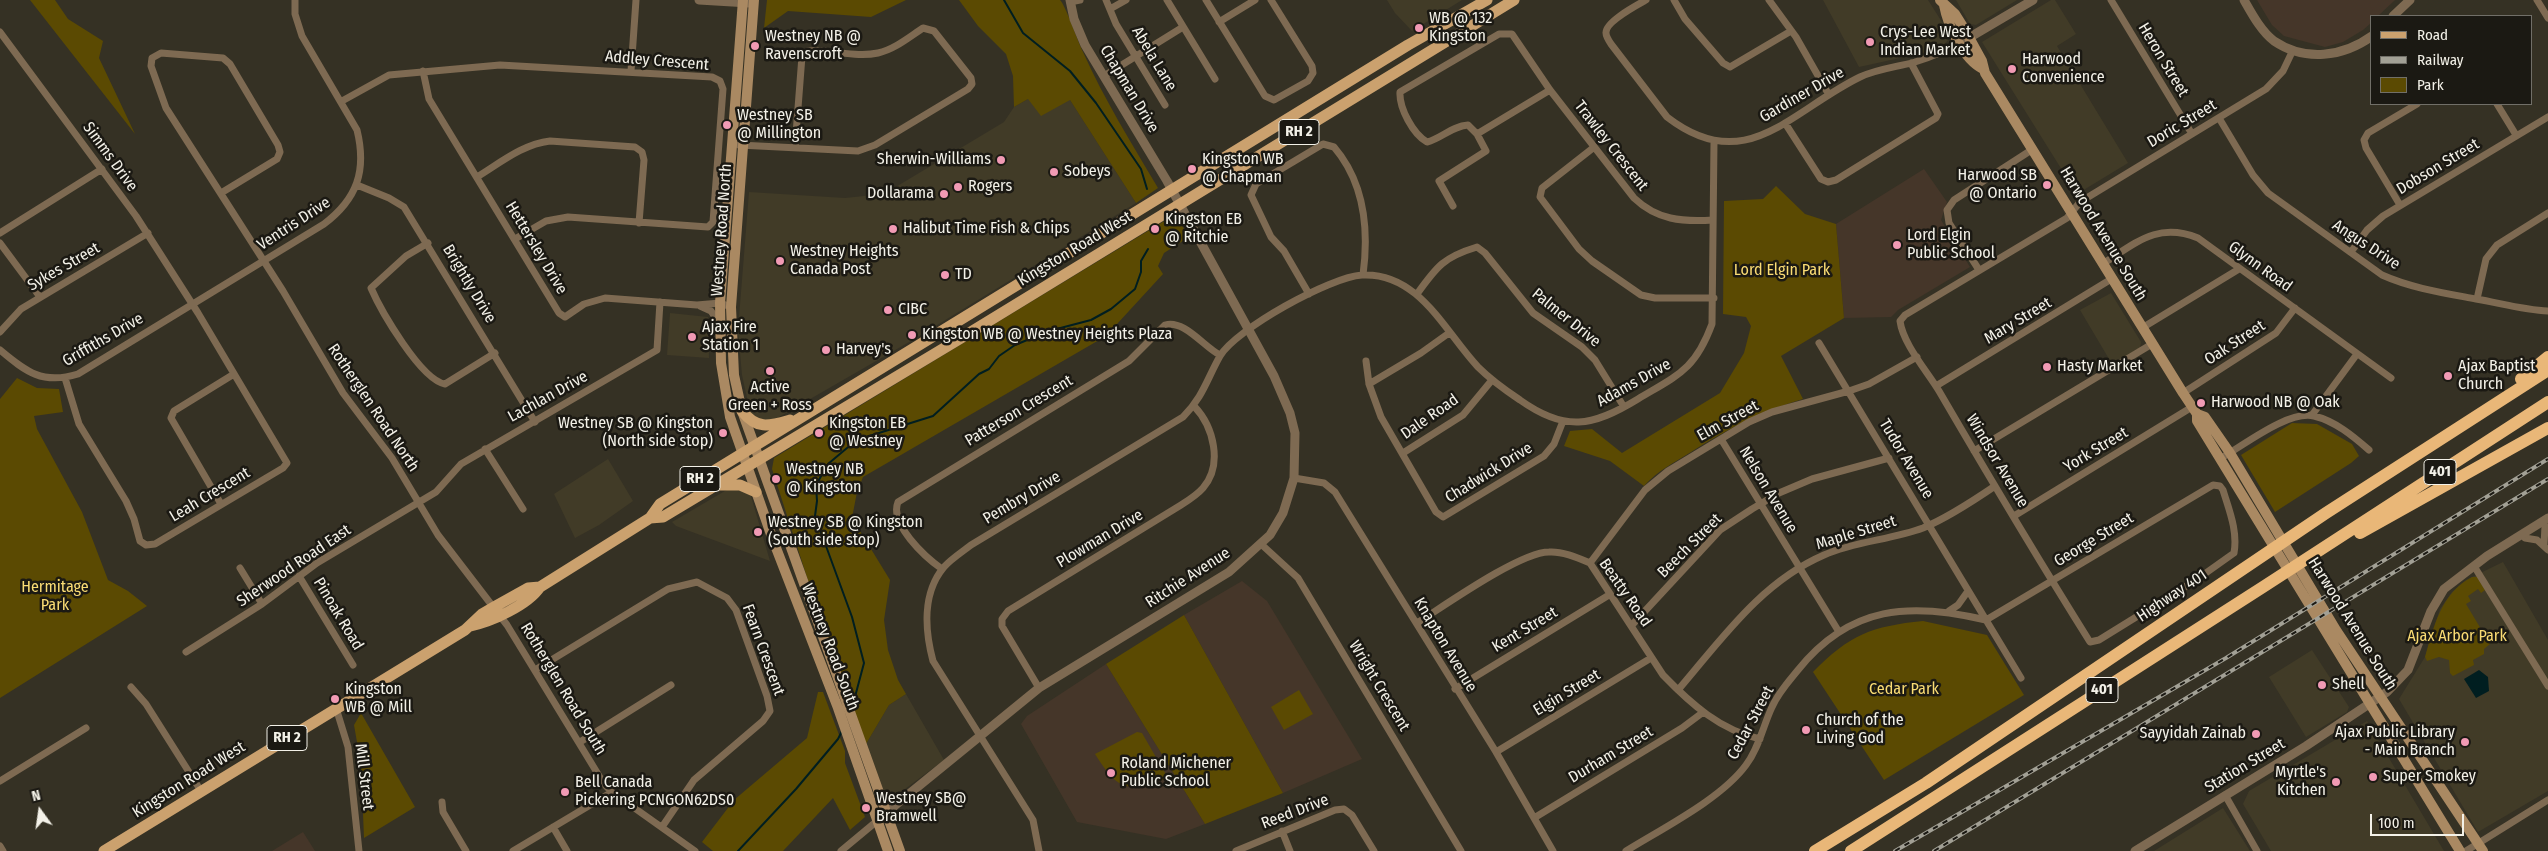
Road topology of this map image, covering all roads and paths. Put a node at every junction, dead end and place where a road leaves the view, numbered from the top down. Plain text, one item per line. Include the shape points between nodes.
1 (295, 0) edge
2 (636, 0) edge
3 (699, 0) edge
4 (1080, 0) edge
5 (1106, 0) edge
6 (1126, 0) edge
7 (1167, 0) edge
8 (1206, 0) edge
9 (1255, 0) edge
10 (1271, 0) edge
11 (1487, 0) edge
12 (1514, 0) edge
13 (1646, 0) edge
14 (1674, 0) edge
15 (1770, 0) edge
16 (2033, 0) edge
17 (2111, 0) edge
18 (2244, 0) edge
19 (2410, 0) edge
20 (2537, 0) edge
21 (1070, 1) edge
22 (742, 2) edge
23 (754, 2) edge
24 (1942, 3) edge
25 (1110, 9) junction
26 (2394, 15) edge
27 (2548, 18) edge
28 (1219, 22) junction
29 (1183, 27) junction
30 (1791, 31) junction
31 (0, 32) edge
32 (2370, 37) edge
33 (1965, 40) junction
34 (2293, 50) junction
35 (1135, 56) junction
36 (1911, 63) junction
37 (422, 71) junction
38 (631, 71) junction
39 (1104, 76) junction
40 (1216, 79) dead end
41 (1550, 90) junction
42 (1829, 95) junction
43 (342, 101) junction
44 (1165, 105) dead end
45 (2415, 105) edge
46 (2498, 105) edge
47 (2548, 117) edge
48 (2219, 118) junction
49 (1785, 123) junction
50 (1477, 134) junction
51 (2192, 134) junction
52 (2516, 135) junction
53 (1714, 142) junction
54 (738, 145) junction
55 (795, 147) junction
56 (1593, 148) junction
57 (2033, 149) junction
58 (102, 169) junction
59 (477, 176) junction
60 (357, 185) junction
61 (1172, 190) junction
62 (220, 193) junction
63 (734, 199) junction
64 (1180, 205) junction
65 (2400, 205) junction
66 (1453, 206) dead end
67 (2072, 211) junction
68 (2548, 213) edge
69 (1713, 220) junction
70 (638, 223) junction
71 (0, 232) edge
72 (148, 233) junction
73 (515, 239) junction
74 (0, 243) edge
75 (428, 243) junction
76 (2351, 252) junction
77 (263, 261) junction
78 (2104, 263) junction
79 (2239, 269) junction
80 (1979, 270) junction
81 (1363, 275) junction
82 (2113, 278) junction
83 (1309, 294) junction
84 (1417, 294) junction
85 (40, 297) junction
86 (1714, 298) junction
87 (2477, 299) junction
88 (660, 302) junction
89 (192, 303) junction
90 (720, 303) junction
91 (697, 305) junction
92 (731, 307) junction
93 (2295, 308) junction
94 (2548, 311) edge
95 (720, 324) junction
96 (1249, 328) junction
97 (2142, 328) junction
98 (0, 332) edge
99 (1449, 332) junction
100 (1819, 342) dead end
101 (2152, 344) junction
102 (0, 350) edge
103 (494, 353) junction
104 (2357, 354) junction
105 (1220, 355) junction
106 (1917, 357) junction
107 (2548, 357) edge
108 (1366, 360) dead end
109 (2548, 370) edge
110 (234, 374) junction
111 (65, 378) junction
112 (2391, 378) dead end
113 (1492, 380) junction
114 (1370, 384) junction
115 (1936, 386) junction
116 (1849, 391) junction
117 (2183, 392) junction
118 (2548, 402) edge
119 (1194, 406) junction
120 (1624, 407) junction
121 (2195, 410) junction
122 (742, 411) junction
123 (2312, 415) junction
124 (799, 418) junction
125 (535, 422) junction
126 (1563, 422) junction
127 (2460, 426) junction
128 (2548, 428) edge
129 (1721, 439) junction
130 (754, 446) junction
131 (485, 448) junction
132 (2369, 450) dead end
133 (1974, 451) junction
134 (743, 453) junction
135 (1403, 453) junction
136 (2230, 453) junction
137 (1889, 458) junction
138 (2220, 458) junction
139 (759, 459) junction
140 (747, 466) junction
141 (1294, 478) junction
142 (2216, 484) joint
143 (714, 486) junction
144 (1995, 486) junction
145 (756, 492) junction
146 (418, 503) junction
147 (1761, 503) junction
148 (221, 504) junction
149 (523, 510) dead end
150 (2014, 516) junction
151 (650, 518) junction
152 (2547, 523) edge
153 (1930, 524) junction
154 (2525, 538) junction
155 (2331, 543) junction
156 (1261, 544) junction
157 (2546, 548) edge
158 (1590, 563) junction
159 (2474, 566) junction
160 (240, 568) dead end
161 (1799, 568) junction
162 (942, 569) junction
163 (299, 576) junction
164 (2052, 581) junction
165 (1968, 591) junction
166 (1609, 595) junction
167 (262, 604) junction
168 (497, 611) junction
169 (1948, 611) junction
170 (1986, 620) junction
171 (1417, 623) junction
172 (1632, 625) junction
173 (1839, 632) junction
174 (2331, 632) junction
175 (186, 652) dead end
176 (1652, 658) junction
177 (353, 665) dead end
178 (535, 670) junction
179 (2021, 678) dead end
180 (671, 685) dead end
181 (2548, 686) edge
182 (131, 687) dead end
183 (1039, 688) junction
184 (1455, 689) junction
185 (1678, 690) junction
186 (2380, 697) junction
187 (2369, 704) junction
188 (336, 708) junction
189 (1702, 713) junction
190 (86, 728) dead end
191 (980, 738) junction
192 (1760, 740) junction
193 (580, 742) junction
194 (1496, 752) junction
195 (0, 781) edge
196 (201, 791) junction
197 (612, 792) junction
198 (2225, 795) junction
199 (2548, 800) edge
200 (442, 802) dead end
201 (886, 812) junction
202 (1534, 818) junction
203 (877, 821) junction
204 (553, 827) junction
205 (662, 827) junction
206 (1282, 831) junction
207 (0, 846) edge
208 (2481, 847) edge
209 (1458, 850) edge
210 (3, 851) edge
211 (104, 851) edge
212 (359, 851) edge
213 (466, 851) edge
214 (513, 851) edge
215 (567, 851) edge
216 (695, 851) edge
217 (840, 851) edge
218 (888, 851) edge
219 (900, 851) edge
220 (1039, 851) edge
221 (1236, 851) edge
222 (1290, 851) edge
223 (1374, 851) edge
224 (1553, 851) edge
225 (1626, 851) edge
226 (1816, 851) edge
227 (1851, 851) edge
228 (2135, 851) edge
229 (2257, 851) edge
230 (2460, 851) edge
231 (2466, 851) edge

1 - 43 street, Ventris Drive via 295,14 302,36
2 - 38 street
3 - 22 street
4 - 21 street
5 - 25 street, Abela Lane
6 - 25 street
7 - 29 street
8 - 28 street
9 - 28 street
10 - 28 street via 1312,66 1313,73 1308,81 1279,98 1265,96
11 - 61 main road, Kingston Road West / RH 2
12 - 64 main road, Kingston Road West / RH 2
13 - 53 street, Gardiner Drive via 1614,20 1606,34 1667,117
14 - 30 street via 1685,18 1730,67
15 - 30 street
16 - 33 street
17 - 51 street, Heron Street
18 - 34 street via 2273,40
19 - 26 street
20 - 27 street
21 - 39 street, Chapman Drive via 1082,38
22 - 23 street
22 - 54 main road, Westney Road North
23 - 54 main road, Westney Road North
24 - 33 main road, Harwood Avenue South via 1955,14
25 - 35 street, Abela Lane
29 - 35 street
29 - 40 street
30 - 42 street
31 - 58 street, Simms Drive
32 - 34 street via 2331,55
33 - 36 street, Gardiner Drive
33 - 57 main road, Harwood Avenue South via 1982,61 1983,69
34 - 48 street, Doric Street via 2283,71 2266,89
35 - 39 street
35 - 44 street, Abela Lane
36 - 42 street, Gardiner Drive via 1861,77
36 - 49 street via 1934,104 1938,114 1936,118 1836,180 1828,182 1821,179
37 - 38 street, Addley Crescent via 500,65
37 - 43 street, Addley Crescent via 381,78
37 - 59 street, Hettersley Drive via 429,99
38 - 70 street, Addley Crescent via 712,77 720,81 723,89 713,222 708,228
39 - 61 street, Chapman Drive
41 - 50 street
41 - 50 street, Trawley Crescent via 1512,34 1499,34 1400,92 1399,103 1420,138 1427,142 1458,126 1468,126
41 - 56 street, Trawley Crescent
42 - 49 street, Gardiner Drive
43 - 60 street, Ventris Drive via 357,130 361,146
45 - 65 street via 2368,132 2364,140
46 - 52 street
47 - 52 street, Dobson Street
48 - 51 street, Doric Street
48 - 76 street, Angus Drive via 2253,175 2268,193
49 - 53 street, Gardiner Drive via 1757,137
50 - 66 street via 1486,151 1439,181
51 - 67 street, Doric Street via 2080,202
52 - 65 street, Dobson Street
53 - 69 street, Adams Drive
54 - 55 street
54 - 63 main road, Westney Road North
55 - 55 street via 858,152 968,89 972,84 971,78 934,31 923,28 880,53 865,55 808,50 802,56
56 - 69 street, Trawley Crescent via 1645,208 1661,217 1677,220
56 - 86 street via 1542,188 1540,197 1579,249 1641,295
57 - 67 main road, Harwood Avenue South
57 - 80 street via 1954,200 1947,210 1949,223
58 - 71 street
58 - 72 street, Simms Drive
59 - 70 street via 527,146 540,142 635,147 642,152 644,160
59 - 73 street, Hettersley Drive
60 - 75 street, Brightly Drive via 404,207
60 - 77 street, Ventris Drive via 338,214
61 - 64 street, Ritchie Avenue
61 - 124 main road, Kingston Road West / RH 2
62 - 62 street, Rotherglen Road North via 277,159 278,145 230,64 223,58 161,53 152,58 150,66 166,108
62 - 77 street, Rotherglen Road North
63 - 90 main road, Westney Road North
63 - 92 main road, Westney Road North
64 - 96 street, Ritchie Avenue
64 - 139 main road, Kingston Road West / RH 2
65 - 76 street, Dobson Street via 2367,230
67 - 78 main road, Harwood Avenue South
67 - 80 street, Doric Street via 2067,218
68 - 87 street via 2497,245 2486,259
69 - 86 street, Adams Drive
70 - 73 street, Addley Crescent via 568,217 546,221
72 - 85 street, Sykes Street
72 - 89 street, Simms Drive
73 - 88 street, Hettersley Drive via 559,313 565,317 584,304 605,298
74 - 85 street
75 - 103 street, Brightly Drive
75 - 103 street via 406,256 371,288 376,299 411,356 437,383 445,384
76 - 87 street, Angus Drive via 2382,276 2398,282
77 - 89 street, Ventris Drive
77 - 146 street, Rotherglen Road North via 343,393 392,458
78 - 79 street, Glynn Road via 2153,233 2168,230 2198,238
78 - 82 main road, Harwood Avenue South
79 - 93 street, Glynn Road
79 - 97 street
80 - 106 street, Windsor Avenue via 1900,321 1901,329
81 - 83 street, Adams Drive via 1346,278
81 - 83 street via 1362,202 1356,180 1334,147 1323,144 1256,184 1251,195 1272,237
81 - 84 street, Adams Drive via 1390,279
82 - 97 main road, Harwood Avenue South
82 - 115 street, Mary Street
83 - 96 street, Adams Drive
84 - 99 street, Adams Drive
84 - 120 street, Palmer Drive via 1441,263 1477,247 1533,313 1582,347 1595,360
85 - 98 street, Sykes Street via 21,308
86 - 120 street, Adams Drive via 1712,324 1703,349 1684,372
87 - 94 street, Angus Drive
88 - 91 street, Hettersley Drive
88 - 125 street, Lachlan Drive via 657,350
89 - 110 street, Leah Crescent
89 - 111 street, Griffiths Drive via 78,374
90 - 91 street, Hettersley Drive
90 - 92 street, Hettersley Drive
90 - 95 main road, Westney Road North
91 - 95 street via 710,310
92 - 122 main road, Westney Road North via 734,375
93 - 104 street, Glynn Road
93 - 117 street, Oak Street via 2276,333
95 - 134 main road, Westney Road North via 722,379 730,417
96 - 105 street, Pembry Drive via 1236,336
96 - 141 street, Ritchie Avenue via 1290,413 1296,452
97 - 101 main road, Harwood Avenue South
99 - 113 street, Adams Drive
99 - 114 street
100 - 116 street, Tudor Avenue
101 - 117 main road, Harwood Avenue South
101 - 133 street
102 - 111 street, Griffiths Drive via 33,374 49,379
103 - 125 street, Brightly Drive
104 - 112 street, Glynn Road
104 - 123 street
105 - 119 street, Pembry Drive
105 - 162 street, Patterson Crescent via 1182,326 1165,325 1129,361 898,502 895,509 897,517 915,546
106 - 115 street, Windsor Avenue
106 - 116 street, Elm Street
107 - 127 highway
108 - 114 street, Chadwick Drive
109 - 127 highway, Highway 401 / 401
110 - 148 street via 174,411 171,418
110 - 148 street, Leah Crescent via 287,462 283,468
111 - 148 street, Leah Crescent via 74,414 126,501 140,541 146,545 155,544
113 - 126 street, Adams Drive via 1539,414
113 - 135 street, Dale Road via 1463,415
114 - 135 street, Chadwick Drive via 1381,417
115 - 133 street, Windsor Avenue
116 - 129 street, Elm Street via 1772,412
116 - 137 street, Tudor Avenue
117 - 121 main road, Harwood Avenue South
118 - 155 highway, 401
119 - 162 street, Pembry Drive via 1183,416 971,545
119 - 183 street, Plowman Drive via 1212,437 1215,462 1204,486 1181,505 1008,611 1002,619 1002,626
120 - 126 street, Adams Drive via 1588,422
121 - 136 main road, Harwood Avenue South via 2205,417
121 - 138 main road, Harwood Avenue South via 2197,421
121 - 150 street, York Street
122 - 124 main road via 756,425
122 - 130 main road, Westney Road North
123 - 132 street via 2334,424
123 - 136 street via 2286,420
124 - 130 main road, Kingston Road West / RH 2
125 - 131 street, Lachlan Drive
126 - 135 street, Chadwick Drive via 1554,444 1544,456 1443,517 1436,512
127 - 226 highway, Highway 401 / 401 via 2171,616 1926,783
128 - 155 highway via 2362,533
129 - 147 street, Nelson Avenue
129 - 158 street, Elm Street via 1652,482
130 - 134 main road, Kingston Road West / RH 2
130 - 139 main road, Westney Road North
131 - 146 street, Lachlan Drive via 461,464 436,492
131 - 149 street
133 - 144 street, Windsor Avenue
134 - 140 main road, Westney Road South
134 - 151 main road, Kingston Road West / RH 2 via 660,504
136 - 138 street
136 - 174 main road, Harwood Avenue South via 2269,516
137 - 147 street, Beech Street via 1812,479
137 - 153 street, Tudor Avenue
138 - 174 main road, Harwood Avenue South
139 - 140 main road, Kingston Road West / RH 2
139 - 201 main road, Westney Road South
140 - 143 main road, Kingston Road West / RH 2
140 - 145 main road, Westney Road South
141 - 156 street, Ritchie Avenue via 1283,513
141 - 171 street, Knapton Avenue via 1324,483 1335,492
142 - 164 street, George Street
142 - 164 street, Windsor Avenue via 2223,490 2233,525 2234,553 2099,640 2090,642
143 - 145 main road via 740,485
143 - 151 main road, Kingston Road West / RH 2 via 663,517
144 - 150 street, Windsor Avenue
144 - 153 street, Maple Street
145 - 203 main road, Westney Road South
146 - 163 street, Sherwood Road East
146 - 168 street, Rotherglen Road North via 438,535
147 - 161 street, Nelson Avenue
147 - 172 street, Beech Street via 1720,530
150 - 164 street, Windsor Avenue
151 - 168 main road, Kingston Road West / RH 2 via 540,587 528,588
152 - 154 street
152 - 157 street
152 - 159 street
153 - 161 street, Maple Street via 1839,550
153 - 165 street, Tudor Avenue
154 - 157 street via 2537,540
154 - 159 street
155 - 227 highway, 401
156 - 183 street, Ritchie Avenue via 1229,572
156 - 209 street, Wright Crescent via 1298,578
158 - 166 street, Beatty Road
158 - 171 street, Beatty Road via 1549,552 1526,557
159 - 181 street
159 - 186 street, Station Street via 2450,583 2440,595 2408,670
160 - 167 street
161 - 173 street, Nelson Avenue
161 - 185 street, Maple Street via 1760,595
162 - 191 street, Pembry Drive via 927,607 927,638 933,661
163 - 167 street, Sherwood Road East
163 - 177 street, Pinoak Road
164 - 170 street, George Street
165 - 169 street via 1958,605
165 - 170 street, Tudor Avenue
166 - 172 street, Beatty Road
166 - 184 street, Kent Street
167 - 175 street, Sherwood Road East
168 - 178 street, Rotherglen Road South
168 - 188 main road, Kingston Road West / RH 2 via 482,614 470,626
169 - 170 street, Cedar Street
169 - 173 street, Cedar Street via 1898,610 1880,614
170 - 179 street, Tudor Avenue
171 - 184 street, Knapton Avenue
172 - 176 street, Beatty Road
173 - 192 street, Cedar Street via 1811,654 1786,684 1772,706
174 - 186 main road, Harwood Avenue South
174 - 187 main road, Harwood Avenue South
176 - 185 street, Beatty Road
176 - 194 street, Elgin Street
178 - 193 street, Rotherglen Road South
178 - 205 street, Fearn Crescent via 668,589 697,582 727,598 736,610 770,711 764,721 694,780
180 - 193 street
182 - 196 street via 146,704
183 - 191 street, Ritchie Avenue
184 - 194 street, Knapton Avenue
185 - 189 street, Beatty Road
186 - 187 street, Station Street
186 - 208 main road, Harwood Avenue South
187 - 198 street, Station Street
187 - 230 main road, Harwood Avenue South
188 - 196 main road, Kingston Road West / RH 2
188 - 212 street, Mill Street via 348,747
189 - 192 street, Beatty Road
189 - 202 street, Durham Street
190 - 195 street
191 - 201 street, Ritchie Avenue
191 - 220 street via 1033,820
192 - 225 street, Cedar Street via 1747,765 1726,787
193 - 197 street, Rotherglen Road South
194 - 202 street, Knapton Avenue
196 - 211 main road, Kingston Road West / RH 2
197 - 204 street
197 - 205 street, Rotherglen Road South
198 - 228 street, Station Street
198 - 229 street
199 - 208 street
200 - 213 street via 443,812
201 - 203 street, Ritchie Avenue
201 - 219 main road, Westney Road South
202 - 224 street, Knapton Avenue
203 - 217 street
203 - 218 main road, Westney Road South
204 - 214 street
204 - 215 street
205 - 216 street, Rotherglen Road South
206 - 221 street, Reed Drive
206 - 222 street
206 - 223 street, Reed Drive via 1344,809 1352,815
207 - 210 street
208 - 231 street

